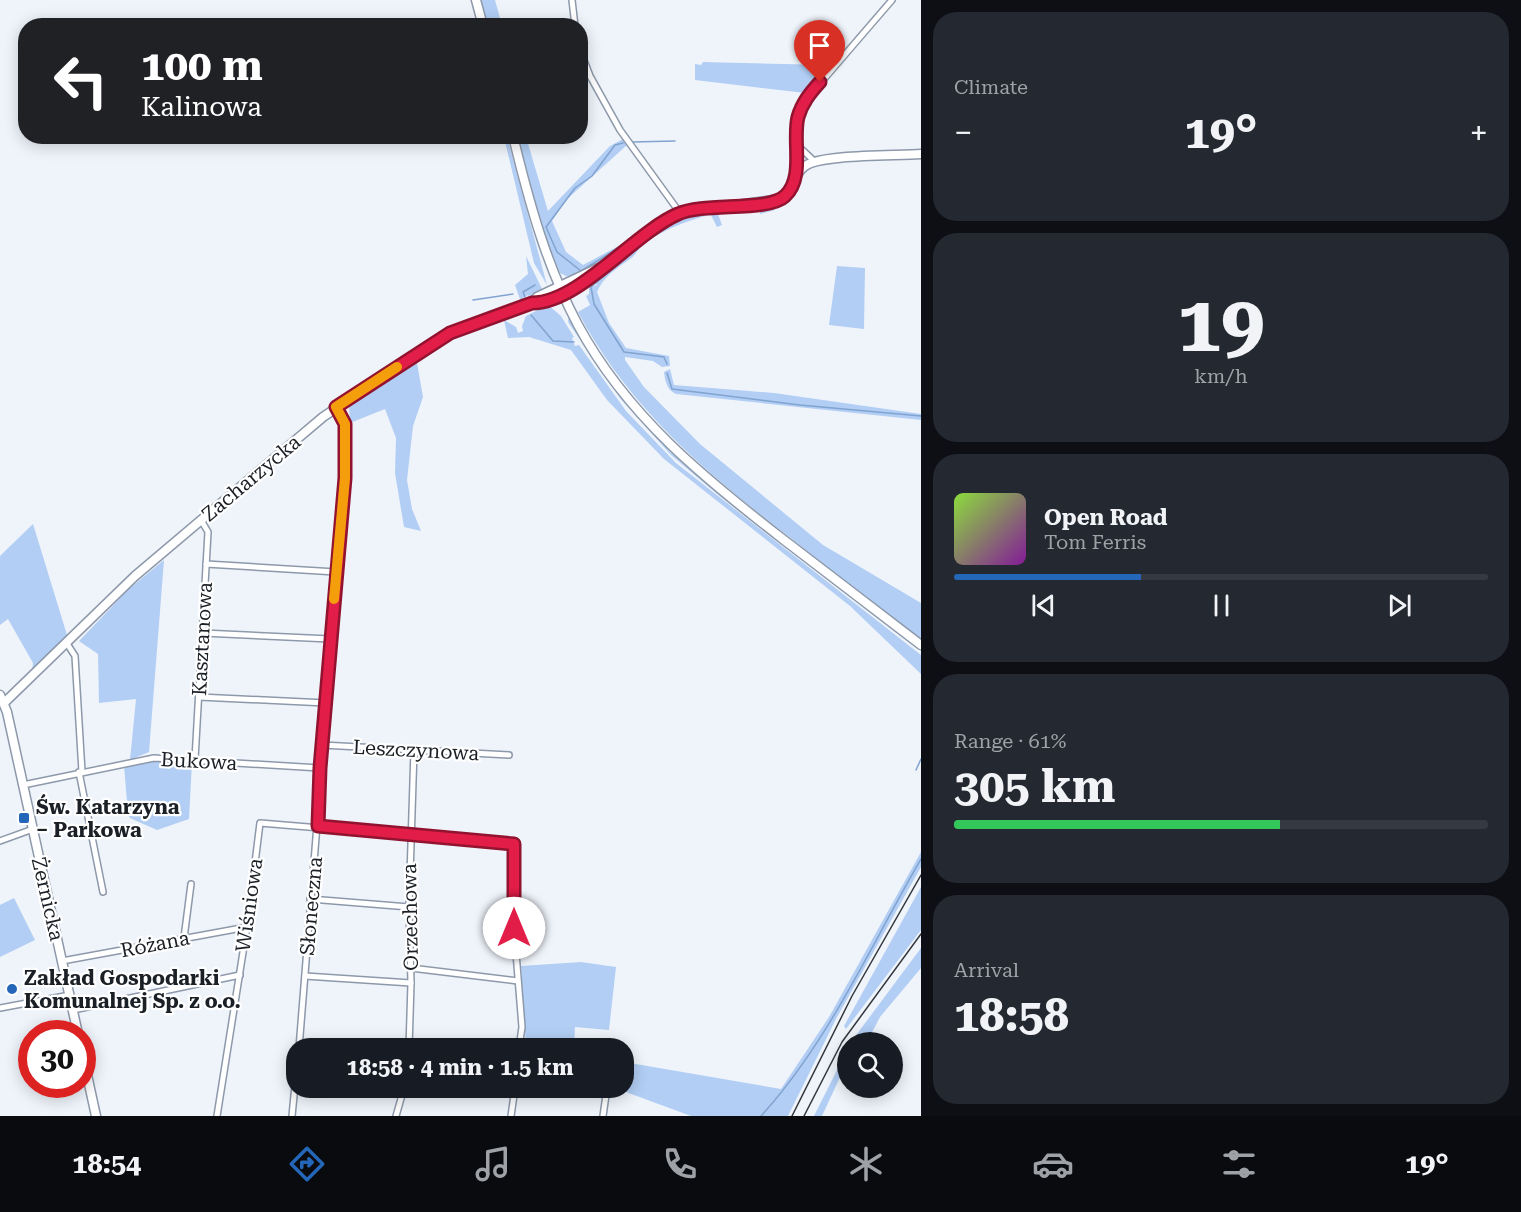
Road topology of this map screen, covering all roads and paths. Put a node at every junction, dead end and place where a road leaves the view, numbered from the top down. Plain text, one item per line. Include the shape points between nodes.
1 (476, 0) edge
2 (572, 0) edge
3 (892, 0) edge
4 (481, 18) edge
5 (574, 18) edge
6 (588, 68) edge
7 (515, 144) edge
8 (796, 144) junction
9 (921, 154) edge
10 (813, 160) junction
11 (795, 174) junction
12 (680, 213) junction
13 (552, 268) junction
14 (577, 283) junction
15 (561, 290) junction
16 (547, 292) junction
17 (532, 303) junction
18 (570, 308) junction
19 (336, 407) junction
20 (201, 520) junction
21 (206, 564) junction
22 (336, 572) junction
23 (203, 633) junction
24 (330, 639) junction
25 (66, 642) junction
26 (921, 645) edge
27 (199, 696) junction
28 (1, 702) edge
29 (326, 703) junction
30 (322, 745) junction
31 (414, 750) junction
32 (509, 755) dead end
33 (195, 759) junction
34 (320, 768) junction
35 (81, 772) junction
36 (23, 785) junction
37 (318, 826) junction
38 (33, 829) junction
39 (411, 835) junction
40 (0, 841) edge
41 (191, 884) dead end
42 (103, 892) dead end
43 (310, 900) junction
44 (409, 907) junction
45 (247, 927) junction
46 (184, 938) junction
47 (62, 961) junction
48 (411, 968) junction
49 (240, 975) junction
50 (305, 976) junction
51 (518, 981) junction
52 (411, 983) junction
53 (70, 995) junction
54 (0, 1008) edge
55 (73, 1010) junction
56 (75, 1020) edge
57 (299, 1038) edge
58 (410, 1038) edge
59 (520, 1038) edge
60 (92, 1098) edge
61 (294, 1098) edge
62 (403, 1098) edge
63 (514, 1098) edge
64 (606, 1098) edge
65 (96, 1116) edge
66 (217, 1116) edge
67 (292, 1116) edge
68 (396, 1116) edge
69 (511, 1116) edge
70 (603, 1116) edge

1 - 4 street
2 - 5 street
3 - 8 street via 805,101 797,118
6 - 12 street via 626,138
7 - 13 street
8 - 10 street
8 - 11 street
9 - 10 street
10 - 11 street
11 - 12 street via 790,190 776,201
12 - 14 street, Zacharzycka
13 - 14 street
13 - 15 street
13 - 16 street
14 - 15 street, Zacharzycka
14 - 18 street
15 - 16 street, Zacharzycka
15 - 17 street, Zacharzycka via 541,303
15 - 18 street
16 - 17 street, Zacharzycka
17 - 19 street, Zacharzycka via 450,333
18 - 26 street via 616,384 673,449
19 - 20 street, Zacharzycka
19 - 22 street, Słoneczna via 344,419 346,443
20 - 21 street, Kasztanowa via 208,532
20 - 25 street, Zacharzycka
21 - 22 street
21 - 23 street, Kasztanowa
22 - 24 street, Słoneczna
23 - 24 street
23 - 27 street, Kasztanowa
24 - 29 street, Słoneczna
25 - 28 street, Zacharzycka
25 - 35 street via 75,656
27 - 29 street
27 - 33 street, Kasztanowa
28 - 36 street, Żernicka
29 - 30 street, Słoneczna
30 - 31 street, Leszczynowa
30 - 34 street, Słoneczna
31 - 32 street, Leszczynowa
31 - 39 street, Orzechowa
33 - 34 street, Bukowa
33 - 35 street, Bukowa via 154,758
34 - 37 street, Słoneczna
35 - 36 street, Bukowa
35 - 42 street
36 - 38 street, Żernicka
37 - 39 street
37 - 43 street, Słoneczna
37 - 45 street, Wiśniowa via 260,823
38 - 40 street
38 - 47 street, Żernicka
39 - 44 street, Orzechowa
39 - 51 street via 514,844
41 - 46 street
43 - 44 street
43 - 50 street, Słoneczna
44 - 48 street, Orzechowa
45 - 46 street, Różana
45 - 49 street, Wiśniowa
46 - 47 street, Różana
47 - 53 street, Żernicka
48 - 51 street
48 - 52 street, Orzechowa
49 - 55 street
49 - 66 street, Wiśniowa
50 - 52 street
50 - 57 street, Słoneczna
51 - 59 street
52 - 58 street, Orzechowa
53 - 54 street
53 - 55 street, Żernicka
55 - 56 street, Żernicka
60 - 65 street
61 - 67 street
62 - 68 street
63 - 69 street
64 - 70 street

